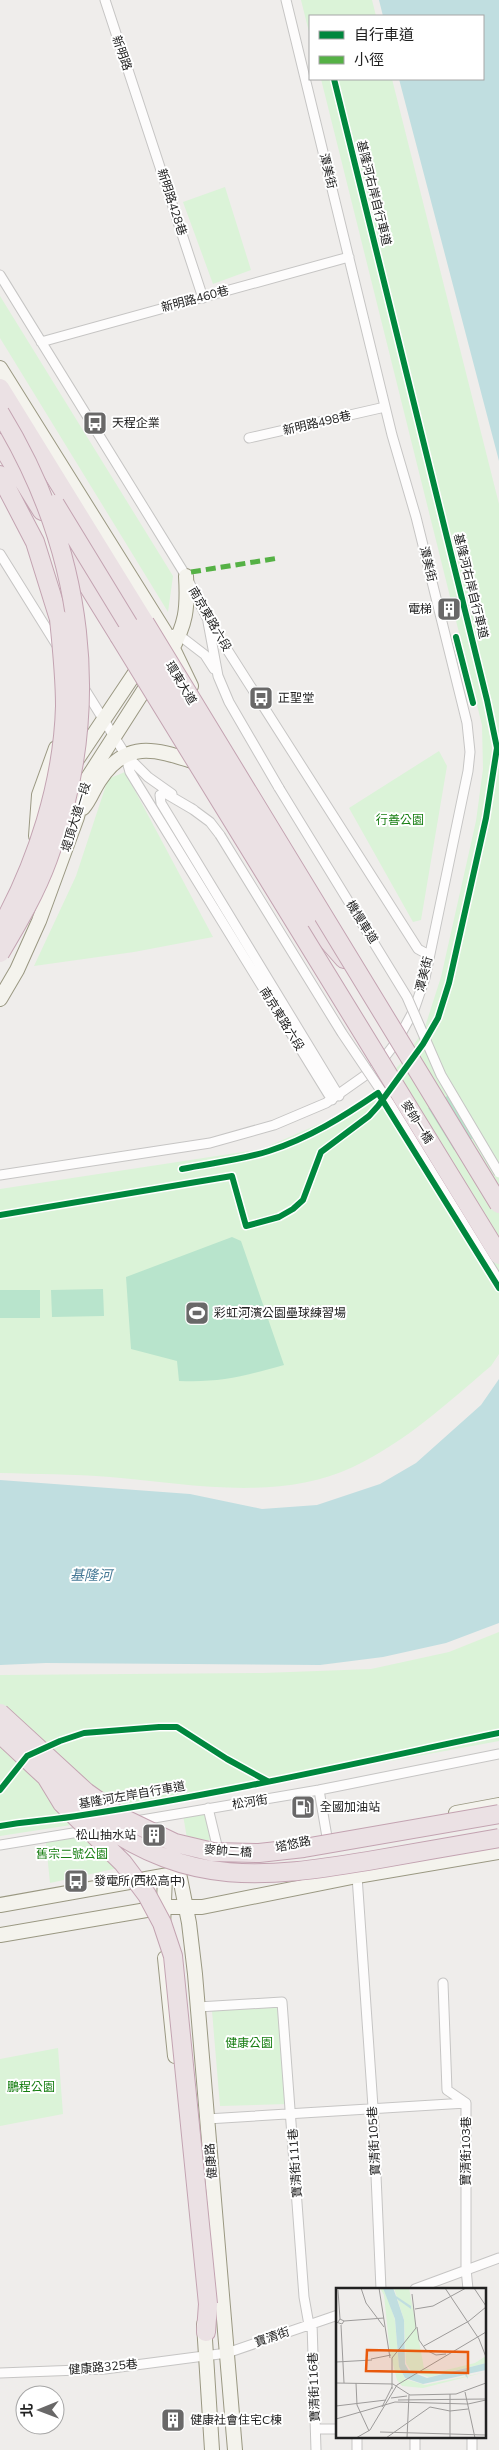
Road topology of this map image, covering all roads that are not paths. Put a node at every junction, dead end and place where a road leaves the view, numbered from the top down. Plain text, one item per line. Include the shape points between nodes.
1 (105, 0) edge
2 (286, 0) edge
3 (141, 106) joint
4 (349, 257) junction
5 (0, 275) edge
6 (203, 298) junction
7 (41, 342) junction
8 (0, 368) edge
9 (0, 388) edge
10 (385, 407) junction
11 (0, 414) edge
12 (249, 438) dead end
13 (0, 443) edge
14 (0, 451) edge
15 (0, 475) edge
16 (0, 554) edge
17 (186, 576) junction
18 (207, 618) junction
19 (165, 632) junction
20 (176, 641) junction
21 (57, 646) junction
22 (137, 669) junction
23 (218, 676) junction
24 (148, 684) junction
25 (104, 720) junction
26 (114, 735) junction
27 (125, 754) junction
28 (195, 762) junction
29 (194, 810) junction
30 (257, 811) dead end
31 (77, 817) junction
32 (235, 826) dead end
33 (36, 837) junction
34 (0, 916) edge
35 (308, 917) junction
36 (0, 929) edge
37 (0, 953) edge
38 (429, 954) junction
39 (361, 978) junction
40 (334, 988) junction
41 (0, 999) edge
42 (335, 1098) junction
43 (499, 1173) edge
44 (0, 1175) edge
45 (499, 1204) edge
46 (499, 1255) edge
47 (499, 1281) edge
48 (0, 1713) edge
49 (0, 1734) edge
50 (499, 1754) edge
51 (45, 1775) junction
52 (319, 1790) junction
53 (499, 1805) edge
54 (208, 1808) junction
55 (499, 1814) edge
56 (499, 1826) edge
57 (327, 1837) junction
58 (499, 1838) edge
59 (0, 1845) edge
60 (499, 1852) edge
61 (217, 1857) junction
62 (172, 1875) junction
63 (357, 1876) junction
64 (0, 1905) edge
65 (186, 1907) junction
66 (164, 1908) junction
67 (0, 1935) edge
68 (194, 1974) junction
69 (166, 1977) junction
70 (443, 1983) dead end
71 (198, 2007) junction
72 (466, 2103) junction
73 (373, 2107) junction
74 (292, 2112) junction
75 (207, 2119) junction
76 (499, 2258) edge
77 (466, 2269) junction
78 (381, 2288) edge
79 (418, 2288) edge
80 (468, 2288) edge
81 (336, 2316) edge
82 (310, 2324) junction
83 (206, 2332) junction
84 (227, 2353) junction
85 (206, 2356) junction
86 (0, 2373) edge
87 (316, 2429) junction
88 (336, 2429) edge
89 (212, 2450) edge
90 (235, 2450) edge
91 (316, 2450) edge

1 - 3 street, 新明路
2 - 4 street, 潭美街
3 - 6 street, 新明路428巷
4 - 6 street, 新明路460巷
4 - 10 street, 潭美街
5 - 7 street, 南京東路六段
6 - 7 street, 新明路460巷
7 - 17 street, 南京東路六段
8 - 19 main road
9 - 39 highway, 環東大道, bridge
10 - 12 street, 新明路498巷
10 - 38 street, 潭美街 via 442,619 467,723 470,752
11 - 35 highway, bridge
11 - 37 highway, bridge via 37,482 62,551 74,611 81,692 78,738 62,818 48,860 25,911
13 - 40 highway, bridge
14 - 22 main road
15 - 36 highway, bridge via 31,533 59,619 65,708 60,758 48,811 31,863
16 - 21 street, 南京東路六段
17 - 18 street, 南京東路六段
17 - 20 main road, 堤頂大道一段 via 188,607
18 - 23 street, 機慢車道
18 - 38 street, 南京東路六段 via 418,949
19 - 20 main road
19 - 22 main road, 堤頂大道一段
20 - 23 street, 機慢車道 via 205,655
20 - 24 main road, 堤頂大道一段
20 - 30 main road via 223,750
21 - 25 street, 南京東路六段
21 - 33 main road via 64,707 60,738 39,795
22 - 24 main road
22 - 25 main road, 堤頂大道一段
23 - 43 street, 機慢車道, bridge via 229,702 278,788 407,997 441,1075
24 - 26 main road, 堤頂大道一段
24 - 28 main road
25 - 26 street, 南京東路六段
25 - 33 main road, 堤頂大道一段 via 55,794
26 - 27 street, 南京東路六段
26 - 31 main road, 堤頂大道一段 via 87,779
27 - 28 main road via 152,750
27 - 29 street via 148,777
27 - 31 main road via 98,782
27 - 42 street, 南京東路六段 via 130,772
28 - 32 main road
29 - 42 street via 165,793 160,795 161,803
29 - 47 street, bridge via 220,835
31 - 41 main road, 堤頂大道一段 via 39,921
33 - 34 main road, 堤頂大道一段
35 - 39 highway, bridge
35 - 40 highway, bridge
38 - 42 street, 潭美街 via 414,1010 397,1042 377,1067
39 - 45 highway, bridge
40 - 46 highway, 麥帥一橋, bridge
42 - 44 street, 潭美街 via 274,1125 210,1143
48 - 61 highway, 麥帥二橋, bridge via 86,1792 121,1817 175,1843
49 - 51 highway, 麥帥二橋, bridge
50 - 52 street, 松河街
51 - 58 highway, 麥帥二橋, bridge via 100,1822 144,1848 184,1864 234,1874 306,1871
51 - 83 highway, bridge via 62,1803 123,1863 147,1895 162,1923 173,1956 208,2304
52 - 54 street, 松河街
52 - 57 street
53 - 57 main road, 塔悠路
54 - 59 street, 松河街
54 - 61 street
55 - 61 highway, 麥帥二橋, bridge via 304,1848
56 - 61 highway, bridge via 285,1861 246,1863
57 - 61 main road, 塔悠路
60 - 63 main road
61 - 62 main road, 塔悠路
62 - 64 main road, 塔悠路
62 - 65 main road, 健康路
62 - 66 main road, 健康路
63 - 65 main road via 202,1907
63 - 73 street, 寶清街105巷
65 - 66 main road
65 - 68 main road, 健康路
66 - 67 main road
66 - 69 main road, 健康路
68 - 69 main road
68 - 71 main road, 健康路
69 - 83 main road, 健康路 via 200,2303
70 - 72 street, 寶清街103巷 via 447,2090
71 - 74 street, 寶清街111巷 via 282,2002
71 - 75 main road, 健康路
72 - 73 street
72 - 77 street, 寶清街103巷
73 - 74 street
73 - 78 street, 寶清街105巷
74 - 75 street
74 - 82 street, 寶清街111巷 via 304,2297
75 - 84 main road, 健康路
76 - 77 street
77 - 79 street
77 - 80 street, 寶清街103巷
81 - 82 street, 寶清街
82 - 84 street, 寶清街
82 - 87 street, 寶清街116巷
83 - 85 main road, 健康路
84 - 85 street, 寶清街
84 - 90 main road, 健康路
85 - 86 street, 健康路325巷 via 105,2369
85 - 89 main road, 健康路
87 - 88 street
87 - 91 street, 寶清街116巷

